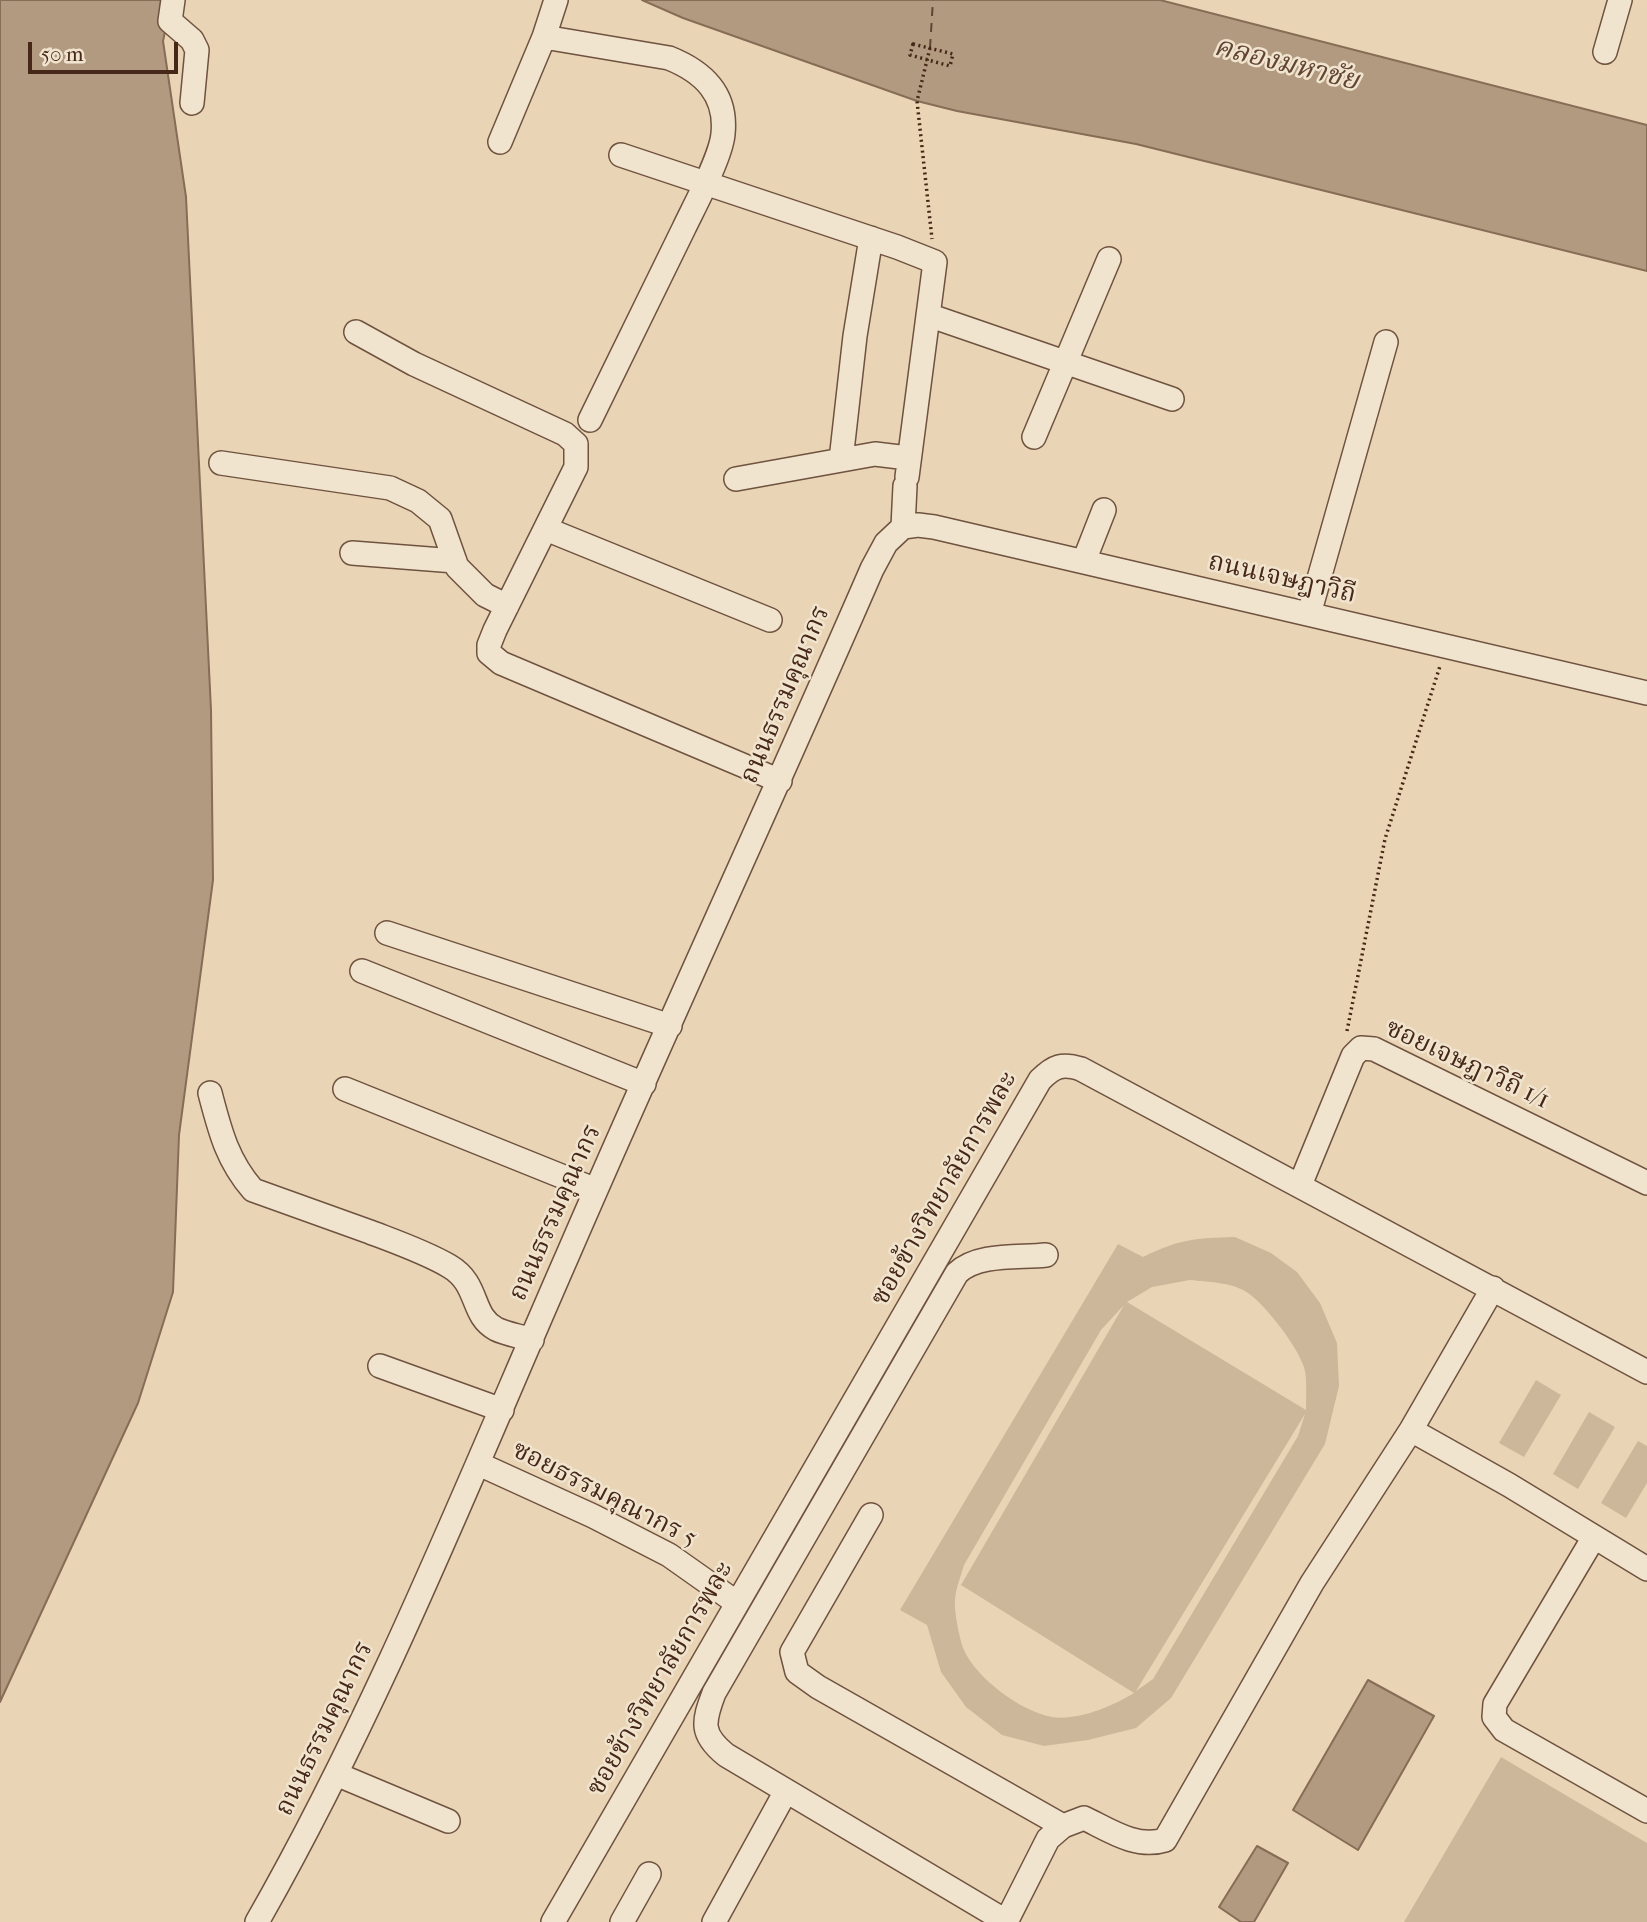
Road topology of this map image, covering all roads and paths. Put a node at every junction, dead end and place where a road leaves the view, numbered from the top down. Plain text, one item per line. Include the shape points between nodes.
1 (173, 0) edge
2 (556, 0) edge
3 (1620, 0) edge
4 (544, 37) junction
5 (930, 48) junction
6 (1605, 52) dead end
7 (928, 60) junction
8 (192, 103) dead end
9 (500, 142) dead end
10 (621, 155) dead end
11 (706, 184) junction
12 (871, 238) junction
13 (1109, 259) dead end
14 (935, 262) junction
15 (928, 314) junction
16 (356, 332) dead end
17 (1387, 342) dead end
18 (1066, 361) junction
19 (1171, 399) dead end
20 (590, 420) dead end
21 (1034, 437) dead end
22 (841, 460) junction
23 (221, 463) dead end
24 (907, 473) junction
25 (736, 479) dead end
26 (1104, 510) dead end
27 (903, 527) junction
28 (546, 529) junction
29 (352, 553) dead end
30 (455, 561) junction
31 (1084, 561) junction
32 (507, 606) junction
33 (1309, 614) junction
34 (770, 620) dead end
35 (1446, 646) junction
36 (1647, 692) edge
37 (780, 781) junction
38 (387, 933) dead end
39 (362, 971) dead end
40 (670, 1026) junction
41 (1353, 1056) junction
42 (644, 1084) junction
43 (345, 1089) dead end
44 (210, 1093) dead end
45 (1647, 1183) edge
46 (1300, 1185) junction
47 (596, 1190) junction
48 (1046, 1255) dead end
49 (1493, 1288) junction
50 (532, 1340) junction
51 (380, 1366) dead end
52 (1647, 1372) edge
53 (502, 1410) junction
54 (1411, 1430) junction
55 (479, 1464) junction
56 (872, 1515) dead end
57 (1594, 1537) junction
58 (1647, 1569) edge
59 (737, 1603) junction
60 (336, 1774) junction
61 (786, 1791) junction
62 (1647, 1811) edge
63 (448, 1821) dead end
64 (1063, 1826) junction
65 (649, 1874) dead end
66 (257, 1922) edge
67 (553, 1922) edge
68 (622, 1922) edge
69 (714, 1922) edge
70 (1006, 1922) edge

1 - 8 street via 170,21 197,50
2 - 4 street
3 - 6 street
4 - 9 street
4 - 11 street via 669,58 706,80 720,103 723,136
5 - 7 path
5 - 7 path via 913,44 910,55
5 - 7 path via 953,54 950,66
7 - 14 path via 917,101
10 - 11 street
11 - 12 street
11 - 20 street
12 - 14 street
12 - 22 street
13 - 18 street
14 - 15 street
15 - 18 street
15 - 24 street
16 - 28 street via 571,438 576,444 576,467
17 - 33 street
18 - 19 street
18 - 21 street
22 - 24 street via 874,454
22 - 25 street
23 - 30 street via 390,488 418,501 440,519
24 - 27 street
26 - 31 street
27 - 31 street, ถนนเจษฎาวิถี via 934,527
27 - 37 street, ถนนธรรมคุณากร via 878,555
28 - 32 street
28 - 34 street
29 - 30 street
30 - 32 street via 485,595
31 - 33 street, ถนนเจษฎาวิถี
32 - 37 street via 489,645 489,653 501,663
33 - 35 street, ถนนเจษฎาวิถี
35 - 36 street, ถนนเจษฎาวิถี
35 - 41 path via 1385,839 1346,1035
37 - 40 street, ถนนธรรมคุณากร
38 - 40 street
39 - 42 street
40 - 42 street, ถนนธรรมคุณากร
41 - 45 street, ซอยเจษฎาวิถี 1/1 via 1361,1048 1374,1049
41 - 46 street, ซอยเจษฎาวิถี 1/1
42 - 47 street, ถนนธรรมคุณากร
43 - 47 street
44 - 50 street via 224,1146 253,1190 447,1264 469,1284 480,1316 495,1328
46 - 49 street, ซอยข้างวิทยาลัยการพละ
46 - 59 street, ซอยข้างวิทยาลัยการพละ via 1081,1069 1067,1064 1048,1072
47 - 50 street, ถนนธรรมคุณากร
48 - 61 street via 981,1261 967,1264 957,1273 714,1693 706,1730 712,1744
49 - 52 street, ซอยข้างวิทยาลัยการพละ
49 - 54 street
50 - 53 street, ถนนธรรมคุณากร
51 - 53 street
53 - 55 street, ถนนธรรมคุณากร
54 - 57 street
54 - 64 street via 1312,1583 1165,1840 1135,1842 1083,1818
55 - 59 street, ซอยธรรมคุณากร 5 via 669,1555
55 - 60 street, ถนนธรรมคุณากร
56 - 64 street via 792,1652 797,1672
57 - 58 street
57 - 62 street via 1496,1704 1494,1717 1504,1730
59 - 67 street, ซอยข้างวิทยาลัยการพละ
60 - 63 street
60 - 66 street, ถนนธรรมคุณากร
61 - 69 street
61 - 70 street
64 - 70 street via 1048,1839
65 - 68 street

